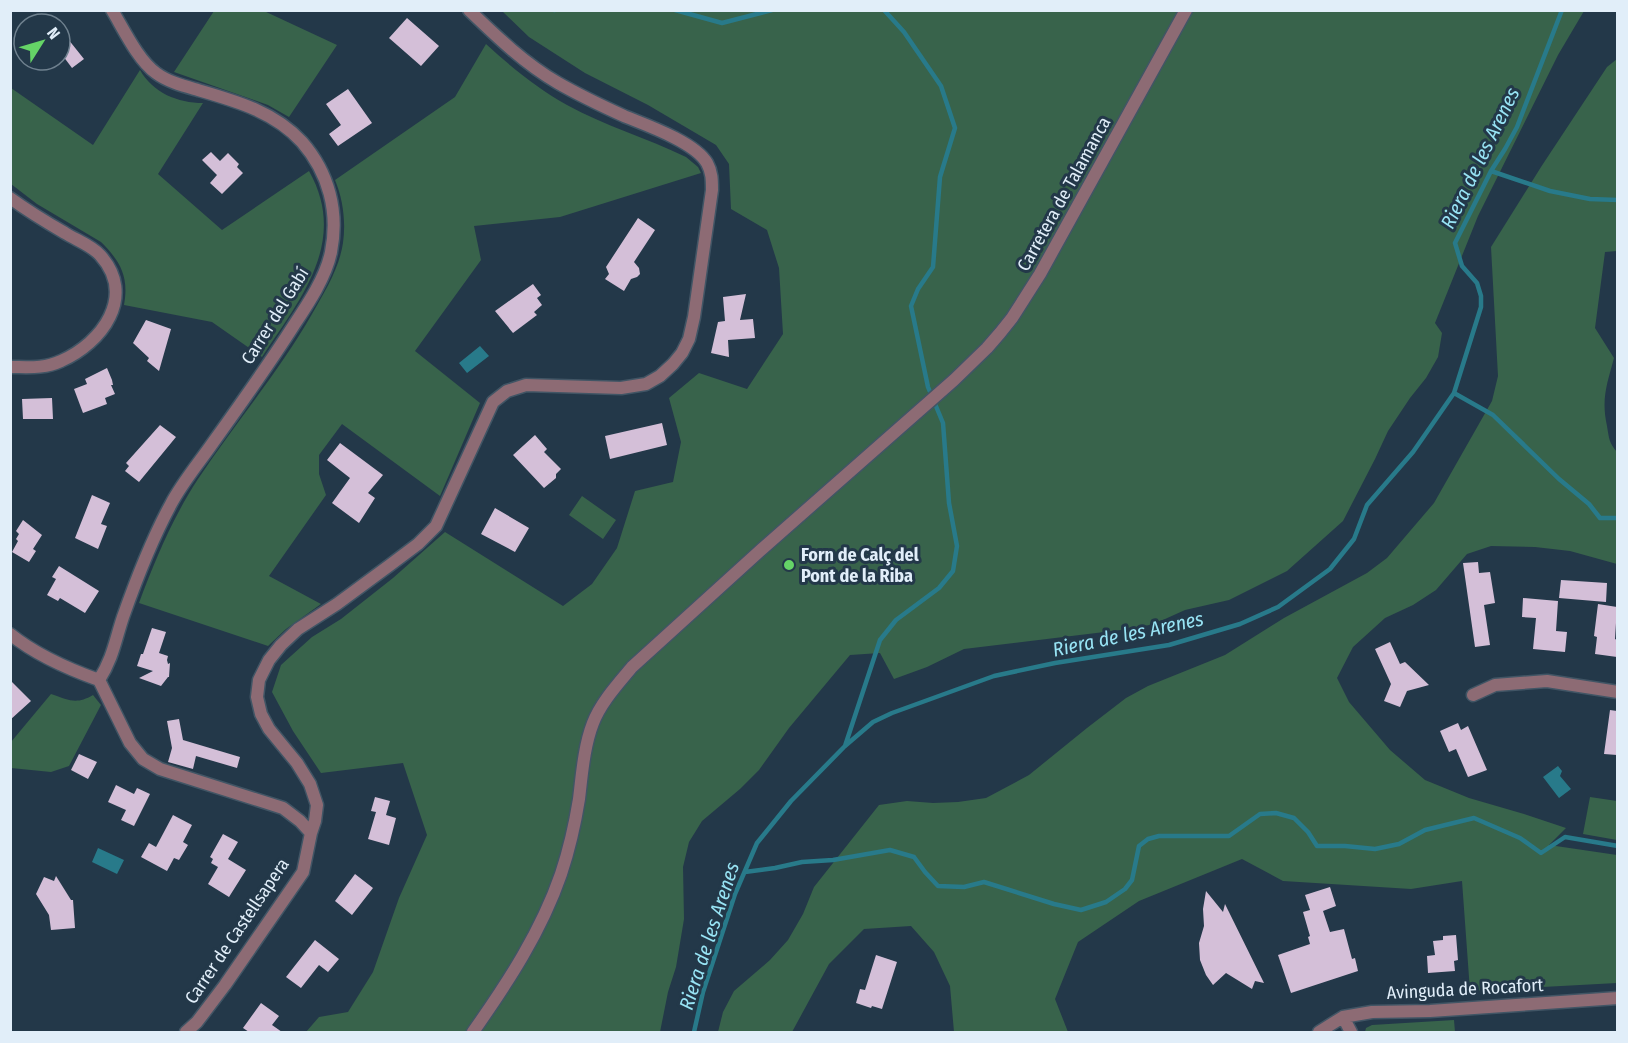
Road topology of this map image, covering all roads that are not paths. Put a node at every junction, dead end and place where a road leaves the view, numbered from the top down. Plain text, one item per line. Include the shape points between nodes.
1 (112, 10) edge
2 (469, 10) edge
3 (1186, 10) edge
4 (10, 198) edge
5 (10, 367) edge
6 (10, 634) edge
7 (99, 680) junction
8 (1617, 692) edge
9 (1473, 695) dead end
10 (311, 833) junction
11 (1617, 998) edge
12 (1343, 1017) junction
13 (186, 1032) edge
14 (473, 1032) edge
15 (1319, 1032) edge
16 (1351, 1032) edge

1 - 7 street, Carrer del Gabí via 147,66 158,75 258,110 279,121 301,141 328,186 334,230 331,254 311,298 171,504 141,570 113,654
2 - 10 street, Carrer de Castellsapera via 530,65 558,83 666,133 707,162 712,190 694,317 682,353 660,376 646,384 621,388 526,384 493,402 436,526 390,565 298,629 269,660 259,680 261,714 310,784 316,806
3 - 14 street, Carretera de Talamanca via 1022,303 993,341 908,422 632,667 615,687 591,728 569,850 550,905 531,944
4 - 5 street via 99,254 110,270 116,299 103,329 77,352 43,367
6 - 7 street via 55,661
7 - 10 street via 142,759 160,769 283,808
8 - 9 street via 1547,681 1495,685
10 - 13 street, Carrer de Castellsapera via 303,872 225,984
11 - 12 street, Avinguda de Rocafort
12 - 15 street, Avinguda de Rocafort
12 - 16 street

